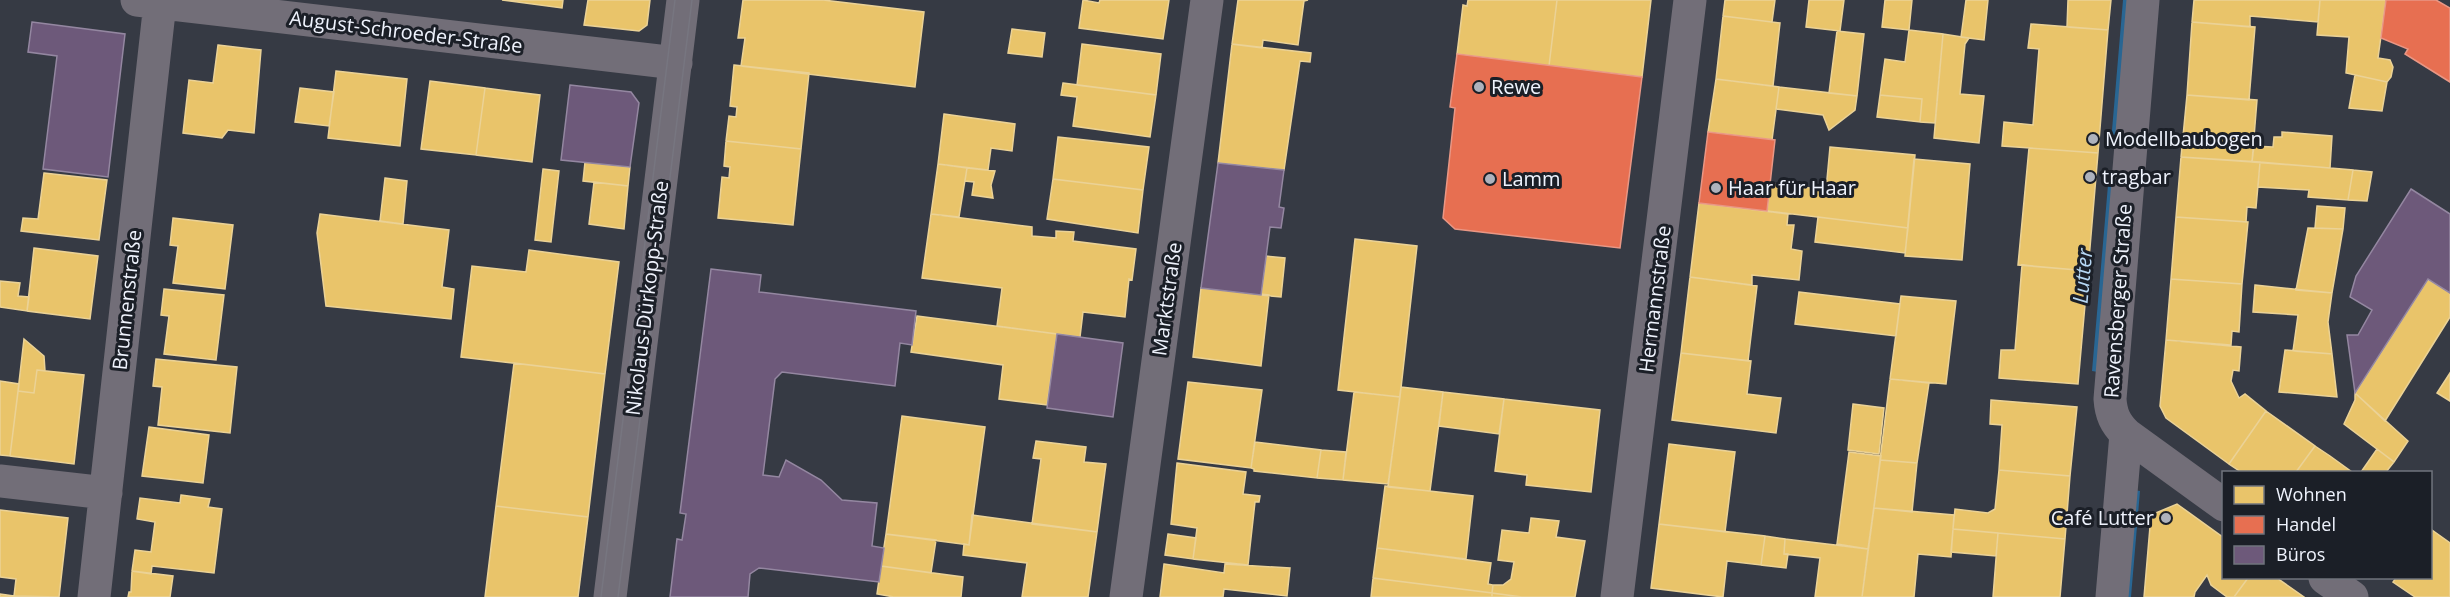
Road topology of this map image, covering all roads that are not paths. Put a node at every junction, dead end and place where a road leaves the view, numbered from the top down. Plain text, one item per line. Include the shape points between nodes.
1 (683, 0) edge
2 (1207, 0) edge
3 (1690, 0) edge
4 (2143, 0) edge
5 (149, 1) edge
6 (206, 4) edge
7 (676, 63) junction
8 (2126, 434) junction
9 (0, 481) edge
10 (106, 493) junction
11 (2222, 504) edge
12 (2326, 579) edge
13 (94, 597) edge
14 (610, 597) edge
15 (1126, 597) edge
16 (1617, 597) edge
17 (2112, 597) edge
18 (2352, 597) edge

1 - 7 street, Nikolaus-Dürkopp-Straße
2 - 15 street, Marktstraße
3 - 16 street, Hermannstraße
4 - 8 street, Ravensberger Straße via 2110,399 2116,424
5 - 6 street, August-Schroeder-Straße
5 - 10 street, Brunnenstraße via 152,75
6 - 7 street, August-Schroeder-Straße
7 - 14 street, Nikolaus-Dürkopp-Straße
8 - 11 street
8 - 17 street
9 - 10 street
10 - 13 street, Brunnenstraße
12 - 18 street

